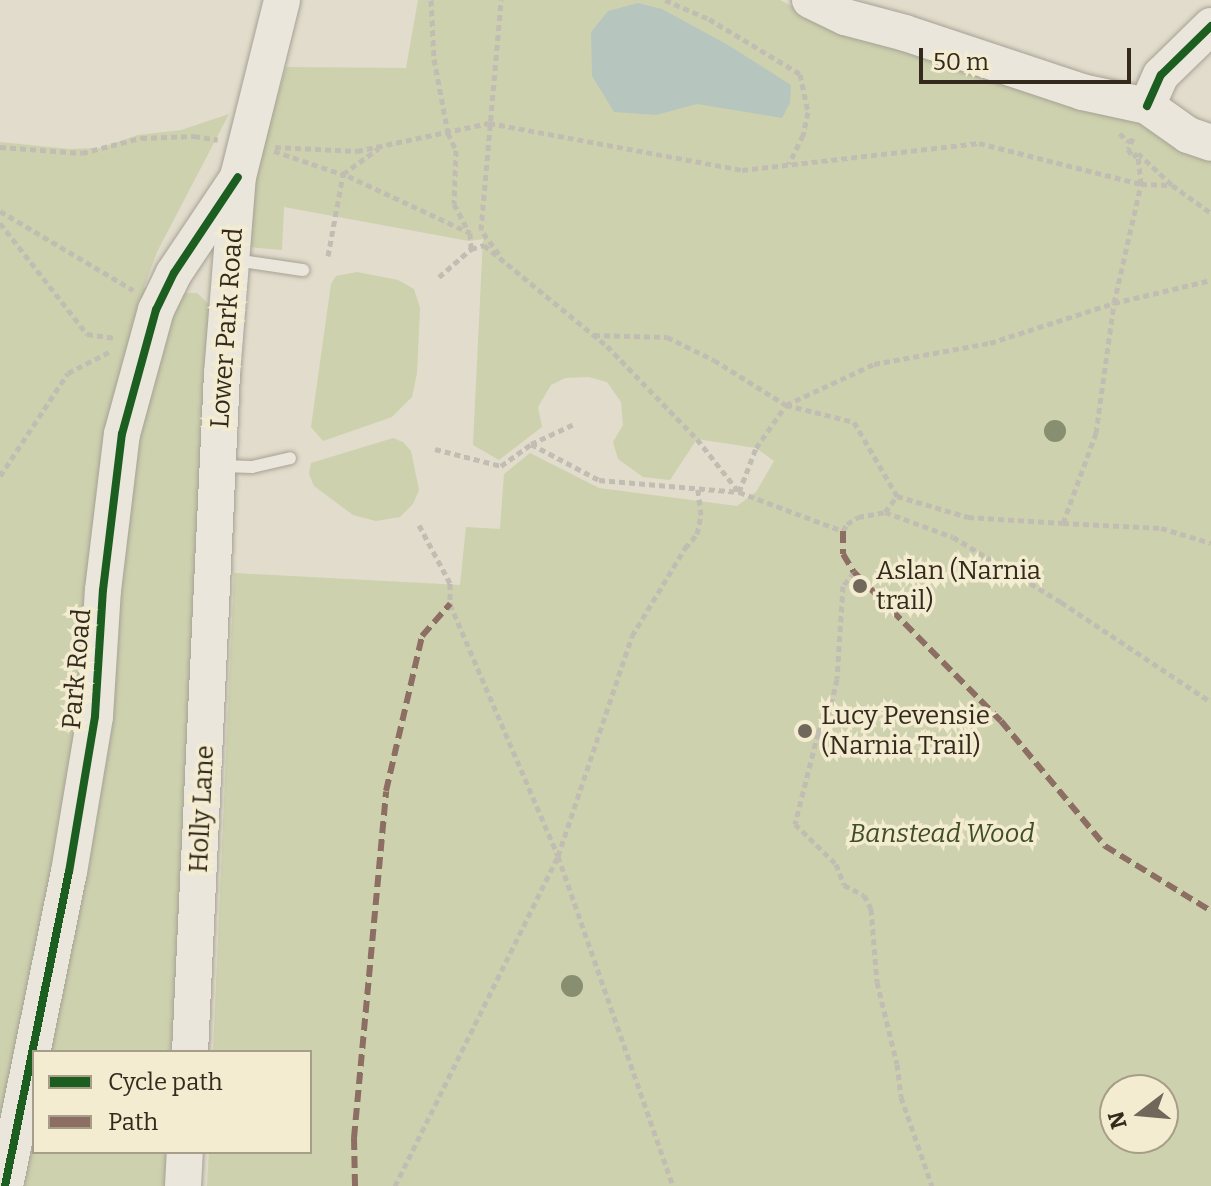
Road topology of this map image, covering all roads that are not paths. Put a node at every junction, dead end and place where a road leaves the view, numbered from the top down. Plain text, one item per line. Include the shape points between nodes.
1 (282, 0) edge
2 (810, 0) edge
3 (1211, 26) edge
4 (1140, 122) junction
5 (1211, 143) edge
6 (241, 161) junction
7 (303, 270) dead end
8 (174, 273) junction
9 (230, 276) junction
10 (290, 458) dead end
11 (217, 466) junction
12 (213, 566) joint
13 (33, 1050) edge
14 (190, 1050) edge
15 (32, 1054) edge
16 (185, 1154) edge
17 (5, 1186) edge
18 (183, 1186) edge

1 - 6 main road, Lower Park Road
2 - 4 main road via 845,17 1037,78
3 - 4 main road via 1161,75
4 - 5 main road
6 - 8 main road, Park Road
6 - 9 main road, Lower Park Road
7 - 9 lane
8 - 9 main road
8 - 13 main road, Park Road via 156,310 122,434 103,590 95,716
9 - 11 main road, Lower Park Road
10 - 11 lane via 252,467
11 - 12 main road, Lower Park Road
12 - 14 main road, Holly Lane
15 - 17 main road, Park Road
16 - 18 main road

